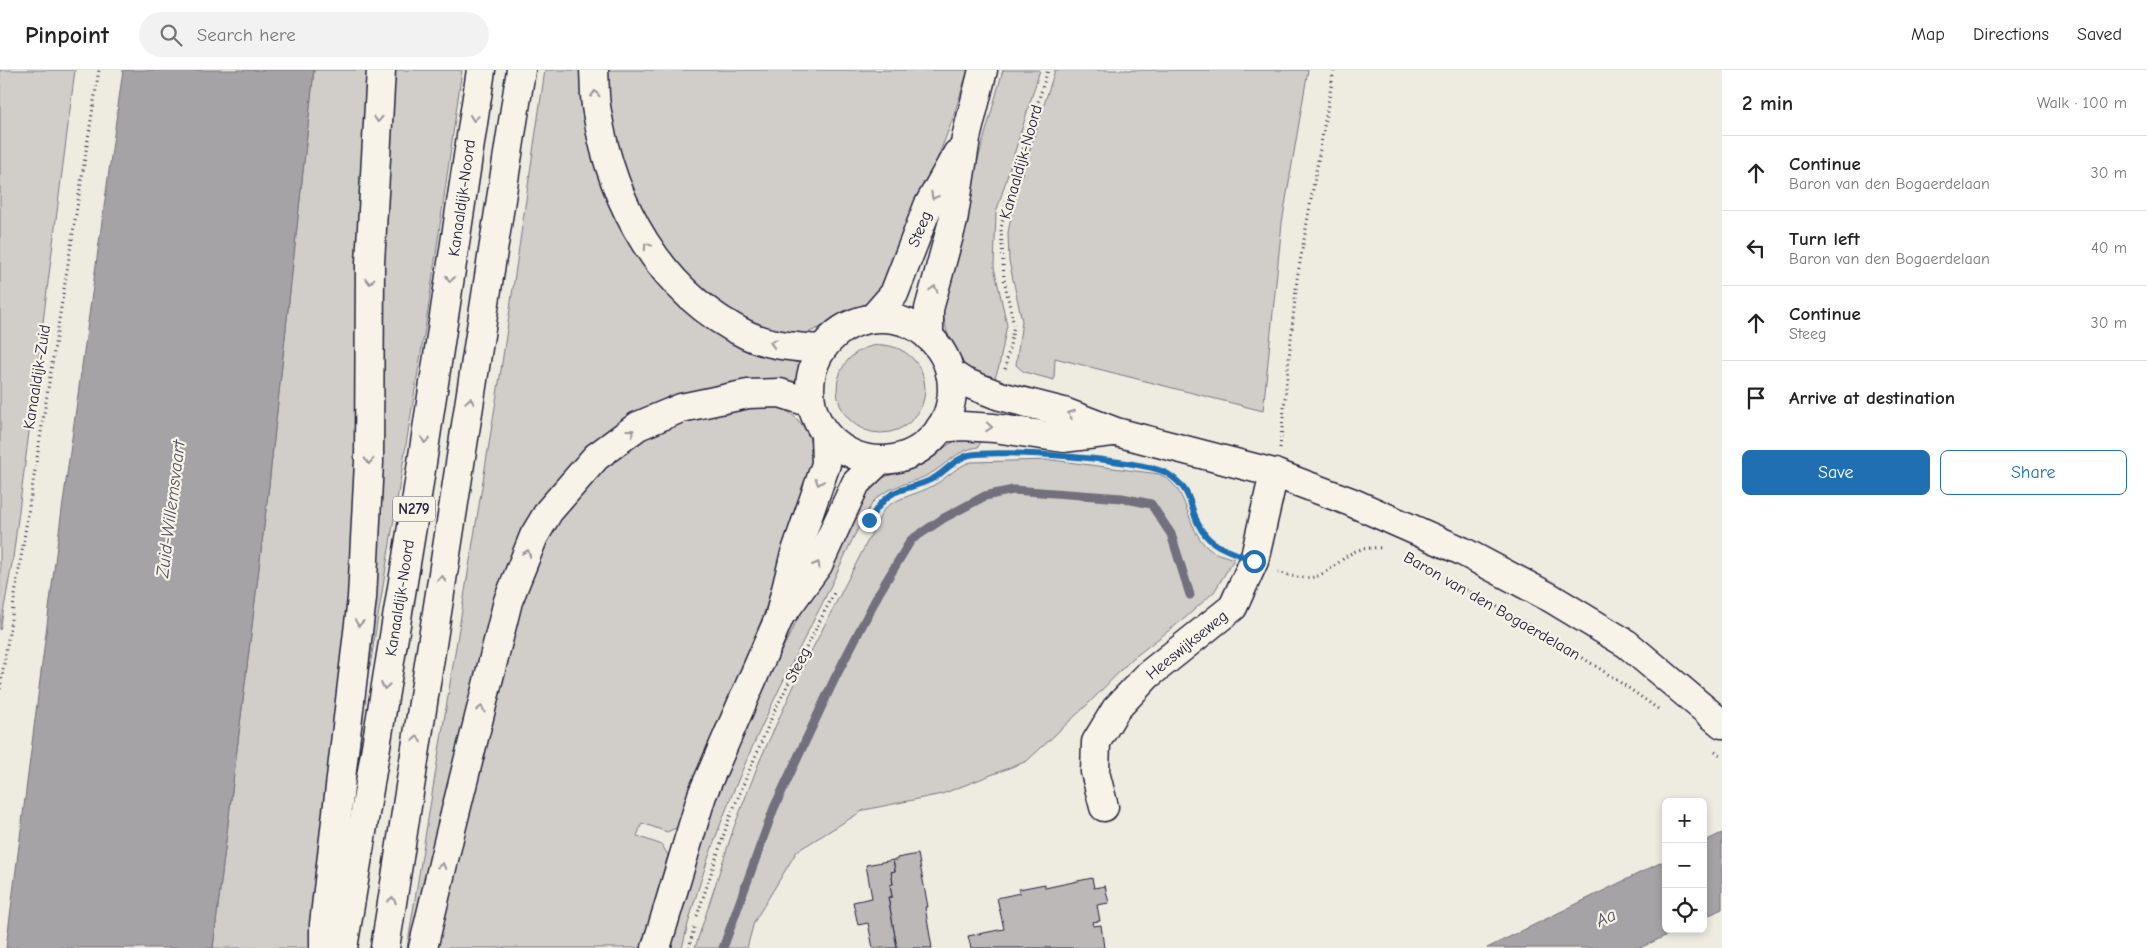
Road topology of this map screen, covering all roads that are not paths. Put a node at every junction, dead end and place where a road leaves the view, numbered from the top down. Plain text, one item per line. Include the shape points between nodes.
1 (381, 70) edge
2 (481, 70) edge
3 (521, 70) edge
4 (594, 70) edge
5 (984, 70) edge
6 (966, 138) junction
7 (873, 318) junction
8 (929, 337) junction
9 (822, 349) junction
10 (950, 373) junction
11 (810, 403) junction
12 (940, 428) junction
13 (1116, 432) junction
14 (825, 434) junction
15 (879, 461) junction
16 (1274, 473) junction
17 (779, 618) junction
18 (1722, 724) edge
19 (1104, 807) dead end
20 (324, 948) edge
21 (343, 948) edge
22 (385, 948) edge
23 (423, 948) edge
24 (656, 948) edge

1 -> 20 main road via 370,263 369,462 362,598 324,924
2 -> 21 main road, Kanaaldijk-Noord / N279
22 -> 3 main road, N279
9 -> 4 main road via 787,346 748,335 713,314 686,292 660,264 634,226 615,184 596,110
5 - 6 main road, Steeg
6 -> 7 main road, Steeg via 928,206 894,294
8 -> 6 main road, Steeg via 929,310 953,220
7 - 8 main road via 903,322
7 - 9 main road via 844,328
8 - 10 main road via 939,348
9 - 11 main road via 813,366
10 - 12 main road via 951,402
13 -> 10 main road, Baron van den Bogaerdelaan via 1064,412 1000,396
11 - 14 main road
23 -> 11 main road via 508,601 534,536 548,511 596,457 638,426 681,408 748,394 780,393
12 -> 13 main road, Baron van den Bogaerdelaan via 994,428 1063,438
12 - 15 main road via 914,453
13 - 16 main road, Baron van den Bogaerdelaan
14 - 15 main road via 850,454
14 -> 17 main road via 826,464 794,557
17 -> 15 main road via 818,565 856,483
16 - 18 main road, Baron van den Bogaerdelaan via 1351,502 1462,551 1551,598 1627,644
16 - 19 main road, Heeswijkseweg via 1254,561 1233,607 1148,675 1116,709 1096,742 1095,772
17 - 24 main road via 702,795

